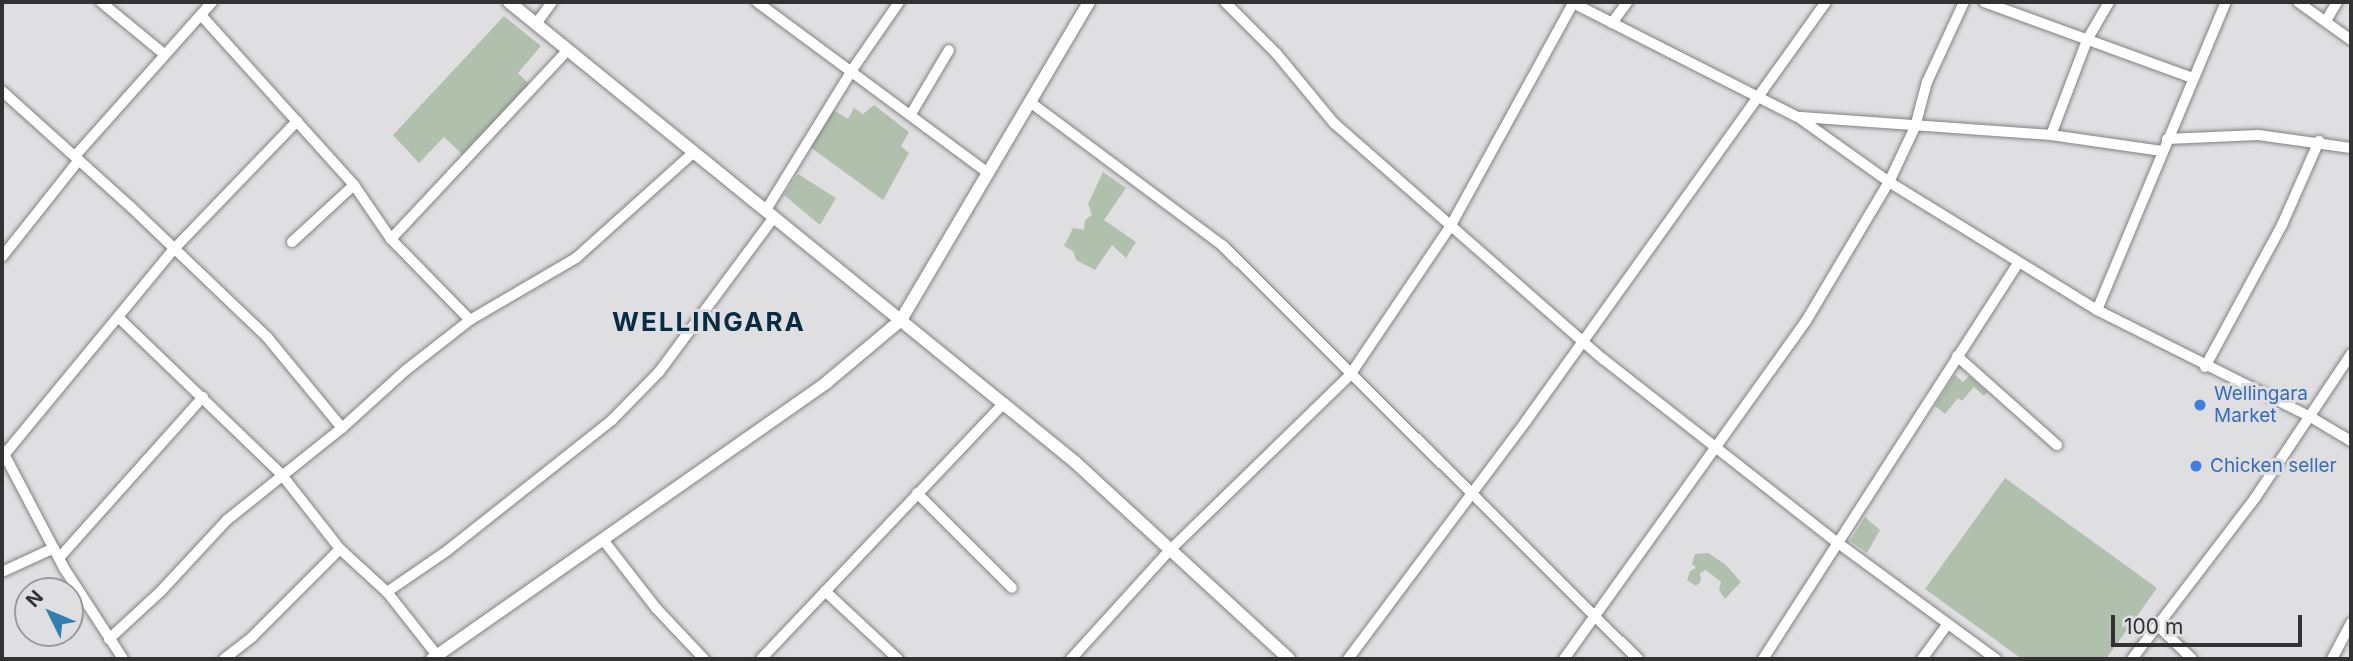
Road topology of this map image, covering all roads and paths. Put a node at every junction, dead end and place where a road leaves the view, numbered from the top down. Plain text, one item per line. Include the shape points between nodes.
1 (101, 2) edge
2 (212, 2) edge
3 (509, 2) edge
4 (552, 2) edge
5 (757, 2) edge
6 (899, 2) edge
7 (1089, 2) edge
8 (1225, 2) edge
9 (1572, 2) edge
10 (1627, 2) edge
11 (1826, 2) edge
12 (1965, 2) edge
13 (1984, 2) edge
14 (2109, 2) edge
15 (2226, 2) edge
16 (2298, 2) edge
17 (2337, 2) edge
18 (201, 15) junction
19 (2326, 21) junction
20 (1612, 23) junction
21 (536, 24) junction
22 (2087, 40) junction
23 (2351, 40) edge
24 (949, 50) dead end
25 (567, 51) junction
26 (164, 54) junction
27 (852, 70) junction
28 (2193, 78) junction
29 (2, 91) edge
30 (1758, 97) junction
31 (1030, 102) junction
32 (911, 114) junction
33 (1798, 117) junction
34 (297, 121) junction
35 (1915, 127) junction
36 (2051, 135) junction
37 (2167, 139) junction
38 (2319, 141) junction
39 (2351, 148) edge
40 (2162, 151) junction
41 (694, 152) junction
42 (77, 158) junction
43 (988, 173) junction
44 (1889, 182) junction
45 (354, 185) junction
46 (770, 213) junction
47 (1450, 227) junction
48 (391, 239) junction
49 (292, 242) dead end
50 (173, 250) junction
51 (2, 257) edge
52 (2019, 262) junction
53 (2097, 310) junction
54 (119, 318) junction
55 (470, 320) junction
56 (901, 320) junction
57 (1584, 341) junction
58 (2351, 355) edge
59 (1957, 356) junction
60 (2205, 367) junction
61 (1350, 375) junction
62 (203, 397) junction
63 (1004, 403) junction
64 (2309, 416) junction
65 (342, 428) junction
66 (2351, 441) edge
67 (2057, 445) dead end
68 (1717, 447) junction
69 (3, 453) edge
70 (282, 475) junction
71 (917, 494) junction
72 (1472, 494) junction
73 (604, 541) junction
74 (1838, 543) junction
75 (340, 549) junction
76 (1169, 551) junction
77 (57, 553) junction
78 (2, 572) edge
79 (1012, 587) dead end
80 (825, 591) junction
81 (387, 592) junction
82 (1595, 616) junction
83 (2351, 622) edge
84 (1947, 625) junction
85 (2158, 626) junction
86 (109, 639) junction
87 (436, 658) edge
88 (123, 659) edge
89 (224, 659) edge
90 (704, 659) edge
91 (761, 659) edge
92 (898, 659) edge
93 (1071, 659) edge
94 (1289, 659) edge
95 (1348, 659) edge
96 (1564, 659) edge
97 (1638, 659) edge
98 (1763, 659) edge
99 (1922, 659) edge
100 (1996, 659) edge
101 (2132, 659) edge
102 (2192, 659) edge
103 (2332, 659) edge

1 - 26 street
2 - 18 street
3 - 21 street
4 - 21 street
5 - 27 street
6 - 27 street
7 - 31 street
8 - 47 street via 1334,122
9 - 20 street
9 - 47 street
10 - 20 street
11 - 30 street
12 - 35 street via 1927,82
13 - 22 street
14 - 22 street
15 - 28 street
16 - 19 street
17 - 19 street
18 - 26 street
18 - 34 street
19 - 23 street
20 - 30 street
21 - 25 street
22 - 28 street
22 - 36 street
24 - 32 street
25 - 41 street
25 - 48 street
26 - 42 street
27 - 32 street
27 - 46 street
28 - 37 street
29 - 42 street
30 - 33 street
30 - 57 street
31 - 43 street
31 - 61 street via 1223,246
32 - 43 street
33 - 35 street
33 - 44 street
34 - 45 street
34 - 50 street
35 - 36 street
35 - 44 street
36 - 40 street
37 - 38 street via 2258,135
37 - 40 street
38 - 39 street
38 - 60 street via 2282,225
40 - 53 street
41 - 46 street
41 - 55 street via 576,258
42 - 50 street
42 - 51 street
43 - 56 street
44 - 52 street
44 - 68 street via 1805,321
45 - 48 street
45 - 49 street
46 - 56 street
46 - 81 street via 659,372 612,419 448,550
47 - 57 street
47 - 61 street
48 - 55 street
50 - 54 street
50 - 65 street via 267,337
52 - 53 street
52 - 59 street
53 - 60 street
54 - 62 street
54 - 69 street
55 - 65 street
56 - 63 street
56 - 73 street via 827,382
57 - 68 street
57 - 72 street
58 - 64 street
59 - 67 street
59 - 74 street
60 - 64 street
61 - 72 street
61 - 76 street
62 - 70 street
62 - 77 street
63 - 71 street
63 - 76 street
64 - 66 street
64 - 85 street via 2255,498
65 - 70 street
68 - 74 street
68 - 82 street
69 - 77 street
70 - 75 street
70 - 86 street via 228,520
71 - 79 street
71 - 80 street
72 - 82 street
72 - 95 street
73 - 87 street
73 - 90 street via 656,608
74 - 84 street
74 - 98 street
75 - 81 street
75 - 89 street via 252,638
76 - 93 street
76 - 94 street
77 - 78 street
77 - 86 street
80 - 91 street
80 - 92 street
81 - 87 street
82 - 96 street
82 - 97 street
83 - 103 street
84 - 99 street
84 - 100 street
85 - 101 street
85 - 102 street
86 - 88 street

